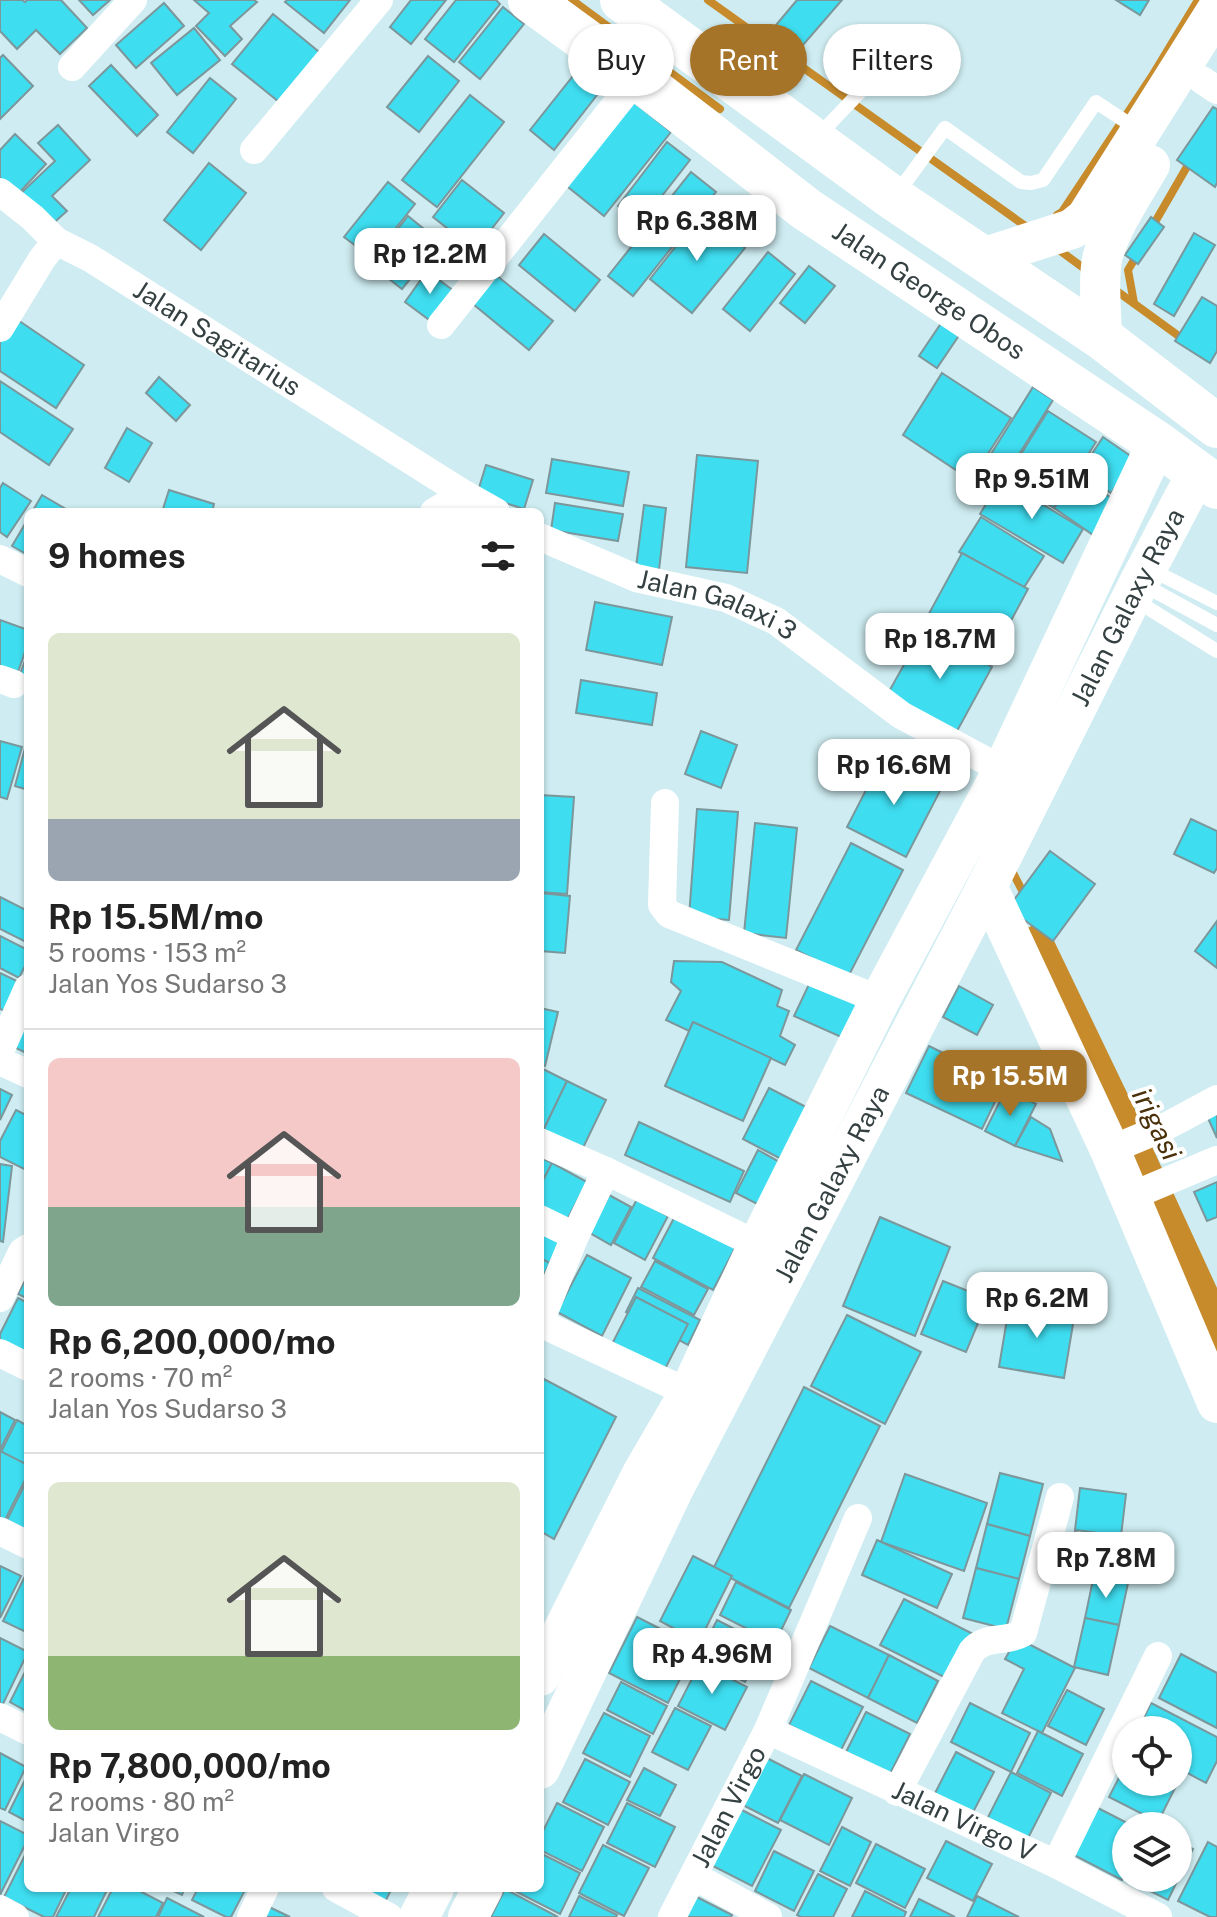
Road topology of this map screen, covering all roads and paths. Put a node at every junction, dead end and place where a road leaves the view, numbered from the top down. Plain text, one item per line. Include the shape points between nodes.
1 (133, 0) edge
2 (379, 0) edge
3 (530, 0) edge
4 (622, 0) edge
5 (1217, 10) edge
6 (568, 28) edge
7 (72, 67) dead end
8 (1212, 75) edge
9 (623, 96) edge
10 (660, 96) edge
11 (857, 96) edge
12 (1141, 132) junction
13 (814, 141) junction
14 (254, 150) dead end
15 (0, 192) edge
16 (893, 198) junction
17 (56, 241) junction
18 (982, 258) junction
19 (441, 325) dead end
20 (0, 328) edge
21 (1102, 338) junction
22 (1217, 426) edge
23 (1157, 443) junction
24 (1207, 480) edge
25 (464, 494) junction
26 (441, 508) edge
27 (489, 508) edge
28 (544, 539) edge
29 (0, 559) edge
30 (24, 571) edge
31 (1140, 583) junction
32 (1217, 603) edge
33 (1217, 625) edge
34 (1217, 651) edge
35 (1003, 770) junction
36 (665, 803) dead end
37 (987, 886) junction
38 (24, 997) edge
39 (880, 1000) junction
40 (0, 1051) edge
41 (0, 1061) edge
42 (24, 1072) edge
43 (1217, 1099) edge
44 (544, 1144) edge
45 (1122, 1145) junction
46 (1217, 1160) edge
47 (606, 1171) junction
48 (1144, 1191) junction
49 (544, 1221) edge
50 (575, 1236) junction
51 (758, 1245) junction
52 (24, 1251) edge
53 (0, 1298) edge
54 (544, 1313) edge
55 (544, 1325) edge
56 (0, 1353) edge
57 (24, 1365) edge
58 (689, 1393) junction
59 (1217, 1403) edge
60 (658, 1480) junction
61 (1060, 1497) dead end
62 (858, 1518) dead end
63 (0, 1531) edge
64 (24, 1543) edge
65 (1158, 1656) dead end
66 (544, 1669) edge
67 (0, 1717) edge
68 (24, 1729) edge
69 (768, 1730) junction
70 (544, 1759) edge
71 (897, 1792) junction
72 (1056, 1864) junction
73 (694, 1876) junction
74 (263, 1892) edge
75 (343, 1892) edge
76 (432, 1892) edge
77 (481, 1892) edge
78 (0, 1909) edge
79 (15, 1917) edge
80 (251, 1917) edge
81 (389, 1917) edge
82 (419, 1917) edge
83 (468, 1917) edge
84 (672, 1917) edge
85 (768, 1917) edge
86 (1158, 1917) edge

1 - 7 street
2 - 14 street
3 - 6 main road, Jalan George Obos
4 - 13 main road
5 - 12 street
8 - 21 street via 1114,226 1101,272
9 - 19 street
10 - 23 main road, Jalan George Obos via 806,209
11 - 13 lane
12 - 16 lane via 1096,102 1043,180 1031,183 1021,182 945,128
12 - 18 street via 1086,218 1072,229
13 - 16 main road
15 - 17 street, Jalan Sagitarius
16 - 18 main road
17 - 20 street
17 - 25 street, Jalan Sagitarius
18 - 21 main road
21 - 22 main road
23 - 24 main road, Jalan George Obos
23 - 35 street, Jalan Galaxy Raya
24 - 31 street, Jalan Galaxy Raya
25 - 26 street
25 - 27 street
28 - 35 street, Jalan Galaxi 3 via 636,578 726,598 776,621 901,715
29 - 30 street
31 - 32 lane
31 - 33 lane
31 - 34 lane
31 - 37 street, Jalan Galaxy Raya
35 - 39 street, Jalan Galaxy Raya
36 - 39 street via 662,905 669,914
37 - 45 street
37 - 60 street, Jalan Galaxy Raya
38 - 40 street
39 - 51 street, Jalan Galaxy Raya
41 - 42 street
43 - 45 street
44 - 47 street
45 - 48 street
46 - 48 street
47 - 50 street
47 - 51 street
48 - 59 street
49 - 50 street
50 - 54 street
51 - 58 street, Jalan Galaxy Raya
52 - 53 street
55 - 58 street
56 - 57 street
58 - 60 street, Jalan Galaxy Raya
60 - 66 street, Jalan Galaxy Raya
60 - 70 street, Jalan Galaxy Raya
61 - 71 street via 1023,1633 983,1642 972,1651
62 - 69 street, Jalan Virgo
63 - 64 street
65 - 72 street
67 - 68 street
69 - 71 street, Jalan Virgo V
69 - 73 street, Jalan Virgo
71 - 72 street, Jalan Virgo V
72 - 86 street, Jalan Virgo V
73 - 84 street, Jalan Virgo
73 - 85 street
74 - 80 street
75 - 81 street
76 - 82 street
77 - 83 street
78 - 79 street

